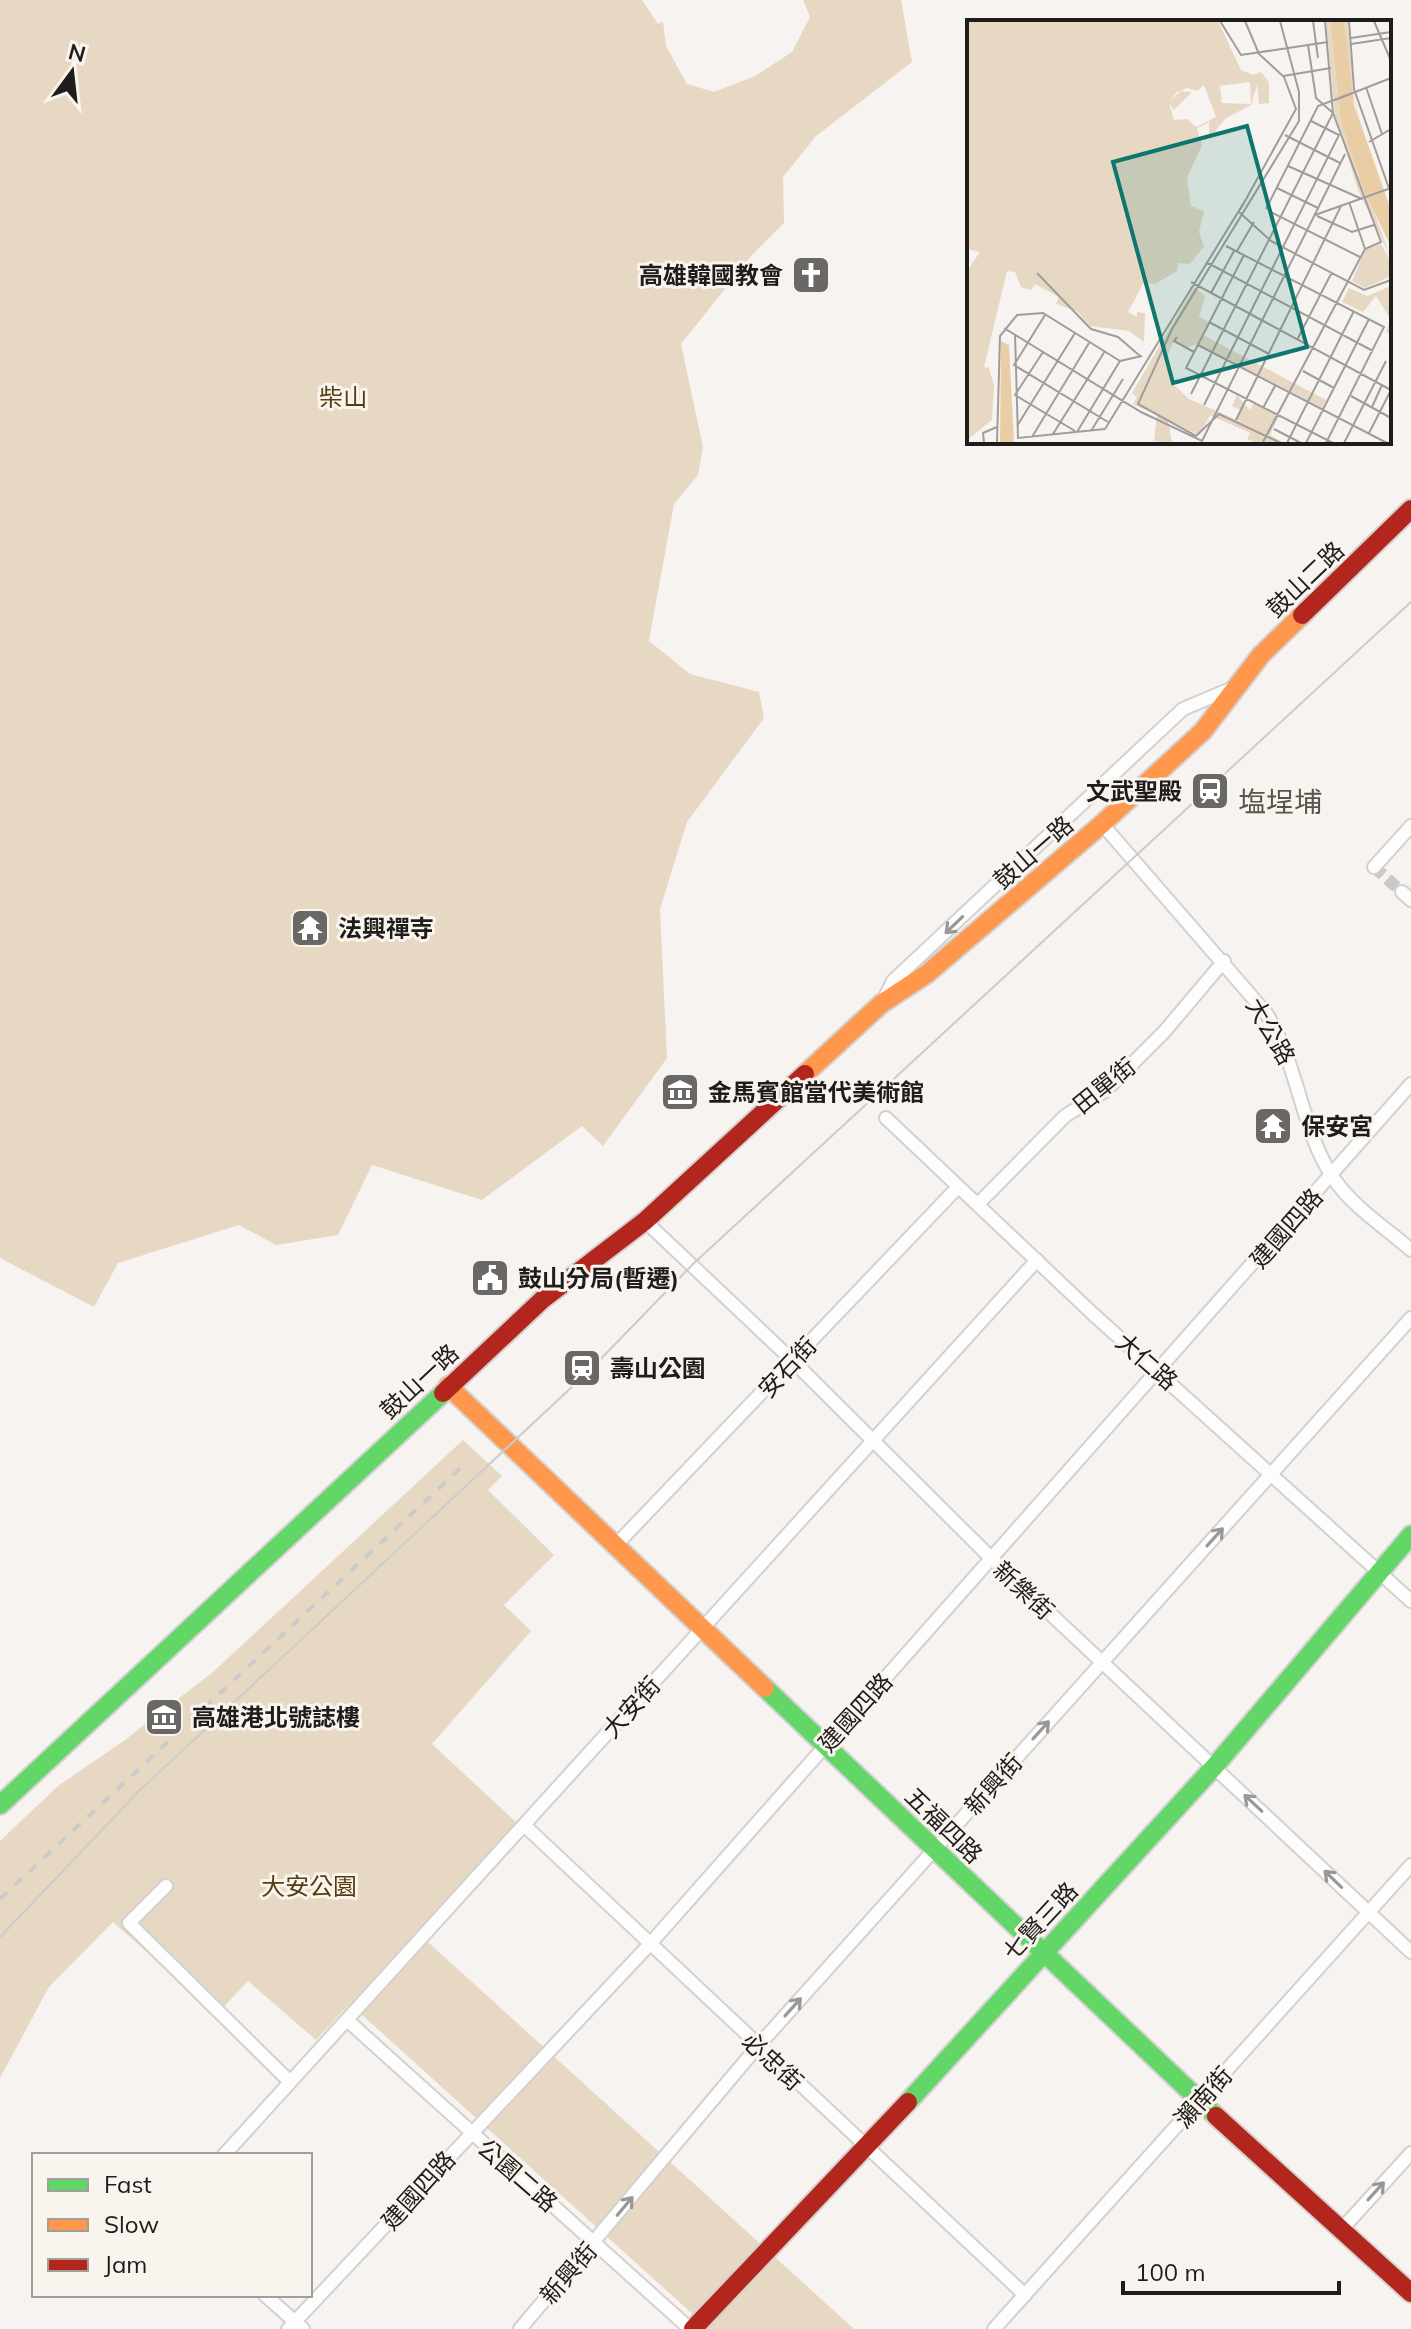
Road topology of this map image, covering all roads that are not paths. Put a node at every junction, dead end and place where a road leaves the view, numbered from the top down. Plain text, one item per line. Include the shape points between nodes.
1 (1411, 509) edge
2 (1235, 687) junction
3 (1102, 824) junction
4 (1411, 826) edge
5 (1374, 867) dead end
6 (1224, 961) junction
7 (881, 1004) junction
8 (1411, 1084) edge
9 (886, 1118) dead end
10 (1331, 1176) junction
11 (958, 1187) junction
12 (978, 1204) junction
13 (645, 1221) junction
14 (1411, 1250) edge
15 (1037, 1260) junction
16 (1411, 1318) edge
17 (793, 1361) junction
18 (1160, 1372) junction
19 (448, 1386) junction
20 (873, 1440) junction
21 (1272, 1474) junction
22 (1411, 1535) edge
23 (615, 1546) junction
24 (992, 1559) junction
25 (1379, 1572) junction
26 (1411, 1601) edge
27 (702, 1629) junction
28 (1102, 1663) junction
29 (825, 1744) junction
30 (1214, 1767) junction
31 (0, 1805) edge
32 (524, 1825) junction
33 (934, 1850) junction
34 (1411, 1865) edge
35 (166, 1886) dead end
36 (1368, 1913) junction
37 (649, 1945) junction
38 (1411, 1952) edge
39 (1042, 1953) junction
40 (347, 2020) junction
41 (758, 2046) junction
42 (289, 2081) junction
43 (1200, 2100) junction
44 (470, 2133) junction
45 (865, 2149) junction
46 (226, 2153) edge
47 (1411, 2153) edge
48 (1341, 2230) junction
49 (595, 2242) junction
50 (1411, 2293) edge
51 (1025, 2295) junction
52 (267, 2297) edge
53 (295, 2326) edge
54 (520, 2329) edge
55 (692, 2329) edge
56 (994, 2329) edge

1 - 2 street, 鼓山二路 via 1261,655
2 - 3 street, 鼓山一路 via 1203,731
2 -> 7 street, 鼓山一路 via 1183,709 893,981
3 - 6 street, 大公路
3 - 7 street, 鼓山一路 via 928,973
4 - 5 street
6 - 10 street, 大公路 via 1285,1045
6 - 12 street, 田單街 via 1115,1081 1065,1116
7 - 13 street, 鼓山一路
8 - 10 street, 建國四路
9 - 11 street, 大仁路
10 - 14 street, 大公路
10 - 18 street, 建國四路
11 - 12 street, 大仁路
11 - 17 street, 安石街
12 - 15 street, 大仁路
13 - 17 street, 新樂街
13 - 19 street, 鼓山一路 via 543,1299
15 - 18 street, 大仁路
15 - 20 street, 大安街
16 - 21 street, 新興街
17 - 20 street, 新樂街
17 - 23 street, 安石街
18 - 21 street, 大仁路
18 - 24 street, 建國四路
19 - 23 street, 五福四路
19 - 31 street, 鼓山一路
20 - 24 street, 新樂街
20 - 27 street, 大安街
21 - 25 street, 大仁路
28 -> 21 street, 新興街
22 - 25 street, 七賢三路
23 - 27 street, 五福四路
24 - 28 street, 新樂街
24 - 29 street, 建國四路
25 - 26 street, 大仁路
25 - 30 street, 七賢三路
27 - 29 street, 五福四路
27 - 32 street, 大安街
28 - 30 street, 新樂街
33 -> 28 street, 新興街
29 - 33 street, 五福四路
29 - 37 street, 建國四路
36 -> 30 street, 新樂街
30 - 39 street, 七賢三路
32 - 37 street, 必忠街
32 - 40 street, 大安街
33 - 39 street, 五福四路
41 -> 33 street, 新興街
34 - 36 street, 瀨南街
35 - 42 street via 129,1923
36 - 38 street, 新樂街
36 - 43 street, 瀨南街
37 - 41 street, 必忠街
37 - 44 street, 建國四路
39 - 43 street, 五福四路
39 - 45 street, 七賢三路
40 - 42 street, 大安街
40 - 44 street, 公園二路
41 - 45 street, 必忠街
49 -> 41 street, 新興街
42 - 46 street, 大安街
43 - 48 street, 五福四路
43 - 51 street, 瀨南街
44 - 49 street, 公園二路
44 - 53 street, 建國四路
45 - 51 street, 必忠街
45 - 55 street, 七賢三路
48 -> 47 street
48 - 50 street, 五福四路
49 - 54 street, 新興街
49 - 55 street, 公園二路
51 - 56 street, 瀨南街
52 - 53 street

